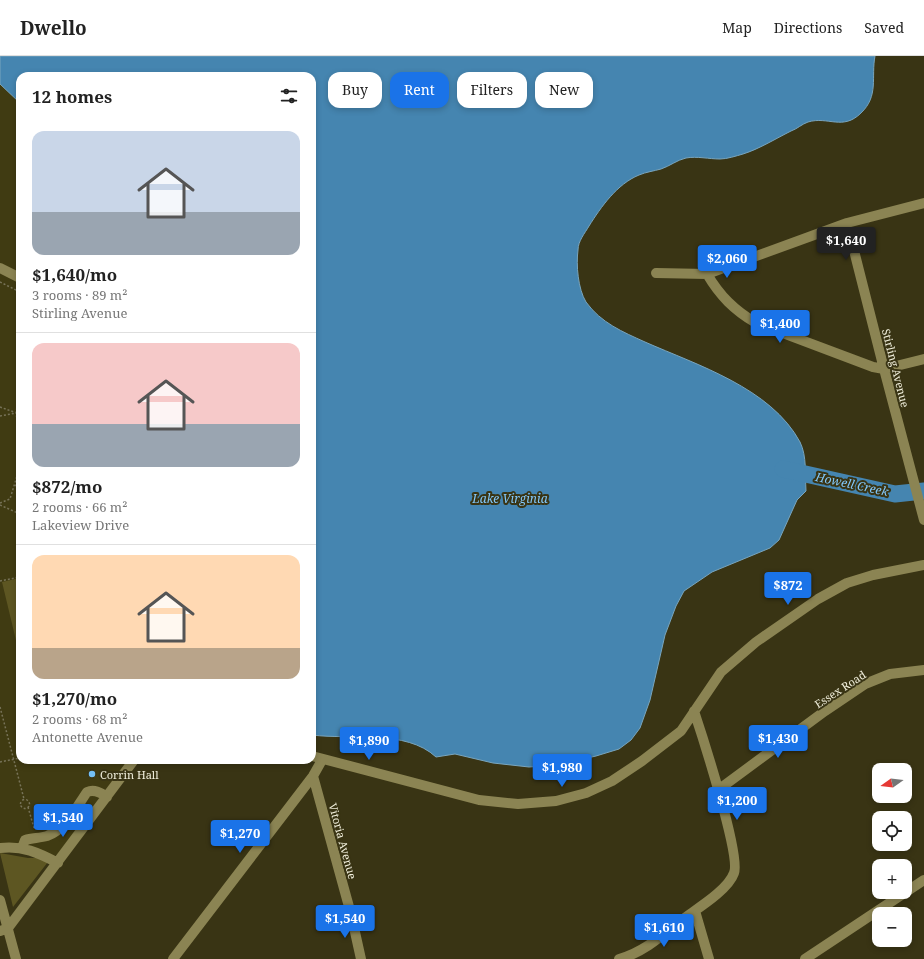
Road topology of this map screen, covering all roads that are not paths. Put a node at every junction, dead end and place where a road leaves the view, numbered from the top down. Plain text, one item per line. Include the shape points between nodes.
1 (924, 203) edge
2 (847, 223) junction
3 (0, 268) edge
4 (656, 273) dead end
5 (707, 274) junction
6 (16, 276) edge
7 (924, 359) edge
8 (884, 369) junction
9 (924, 520) edge
10 (924, 565) edge
11 (924, 670) edge
12 (694, 711) junction
13 (316, 758) edge
14 (322, 760) junction
15 (131, 764) edge
16 (313, 776) junction
17 (718, 790) junction
18 (106, 797) junction
19 (0, 848) edge
20 (22, 848) junction
21 (58, 863) junction
22 (924, 880) edge
23 (0, 900) edge
24 (695, 911) junction
25 (4, 930) edge
26 (16, 959) edge
27 (173, 959) edge
28 (360, 959) edge
29 (619, 959) edge
30 (709, 959) edge
31 (805, 959) edge

1 - 2 street
2 - 5 street
2 - 8 street, Stirling Avenue
3 - 6 street
4 - 5 street
5 - 8 street via 725,301 738,313 756,323
7 - 8 street
8 - 9 street, Stirling Avenue
10 - 12 street via 872,575 818,599 756,642 721,672
11 - 17 street, Essex Road via 890,674 866,684
12 - 14 street via 681,731 618,777 586,793 556,801 518,804 479,800
12 - 17 street
13 - 14 street
14 - 16 street
15 - 18 street
16 - 27 street
16 - 28 street, Vitoria Avenue via 351,914
17 - 24 street via 735,872 727,884
18 - 20 street via 100,792 86,792 68,819 57,830 46,836 25,840
18 - 21 street
19 - 20 street
20 - 21 street
21 - 25 street
22 - 31 street
23 - 25 street
24 - 29 street via 653,942
24 - 30 street
25 - 26 street

